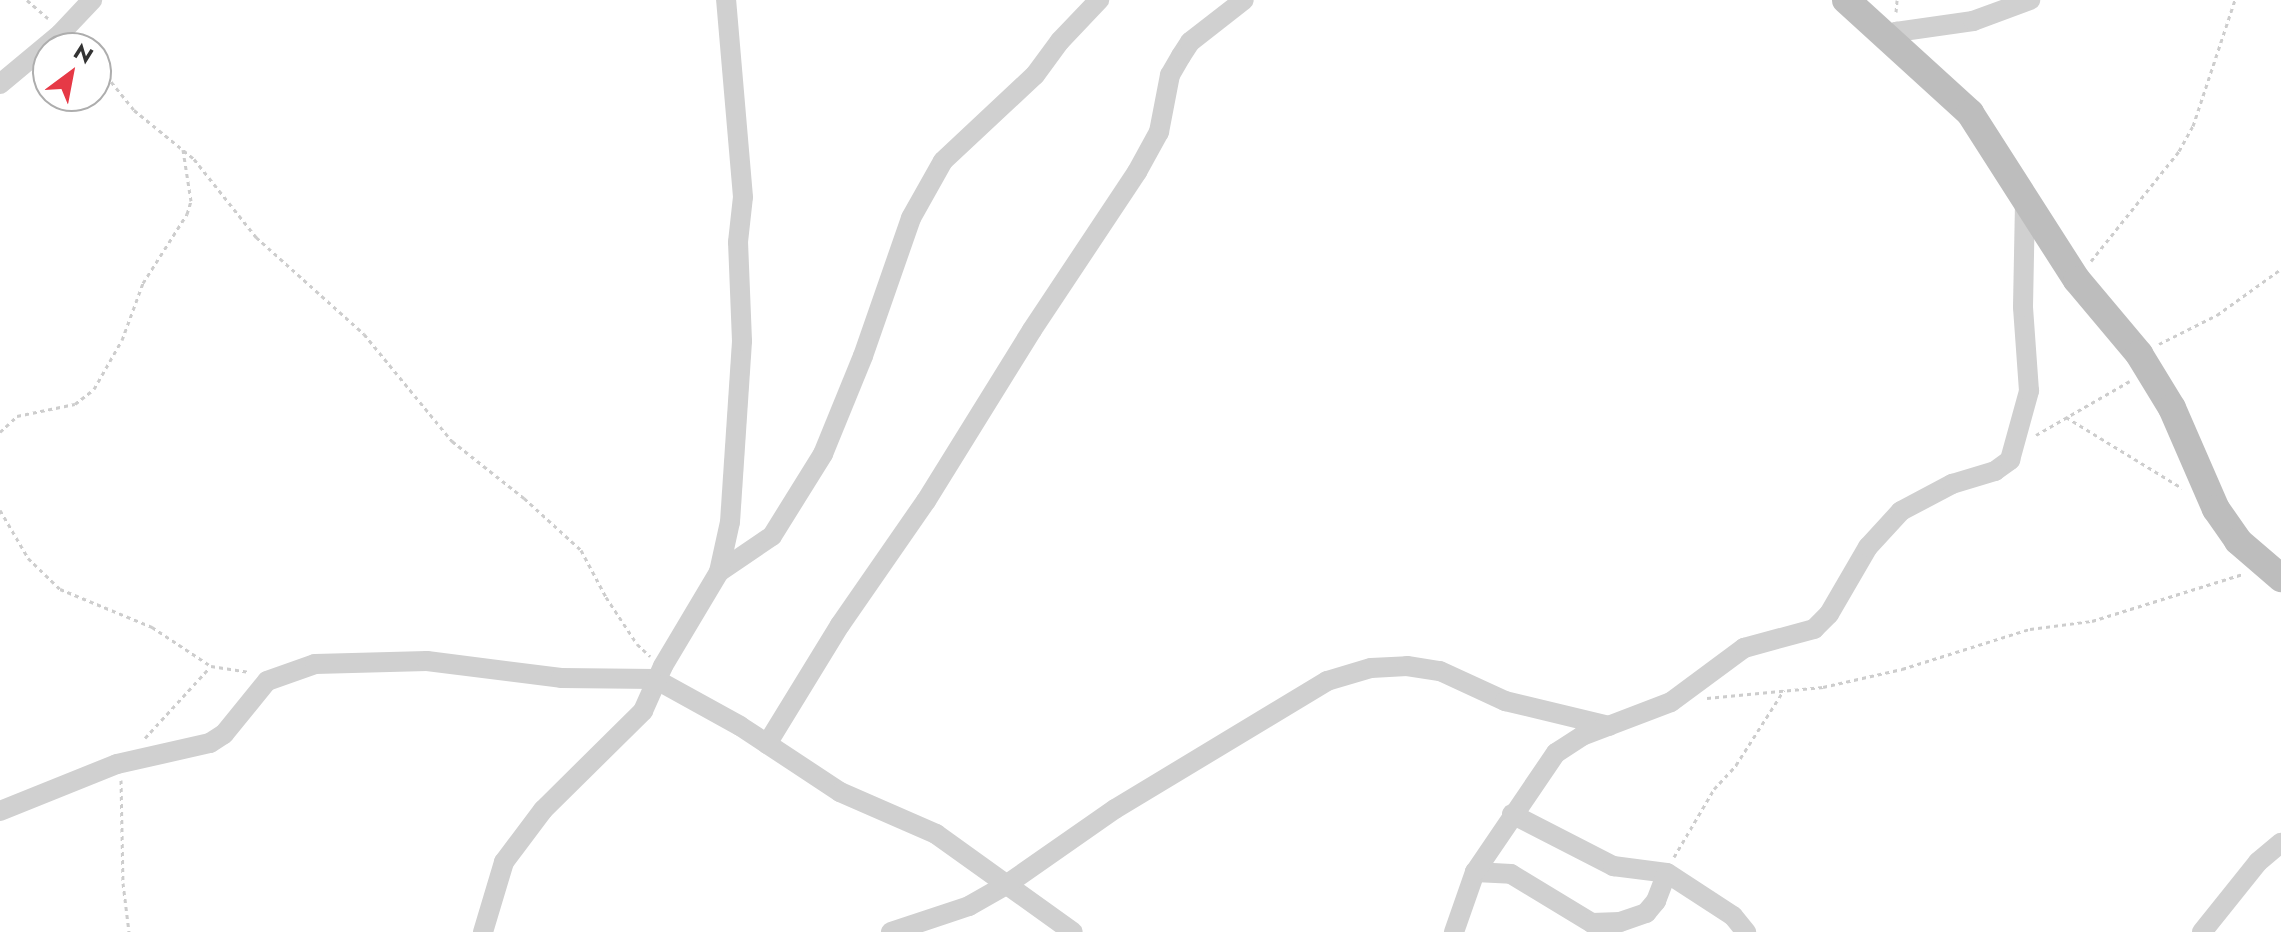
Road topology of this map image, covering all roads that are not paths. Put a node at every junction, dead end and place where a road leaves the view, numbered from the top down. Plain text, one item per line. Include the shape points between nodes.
1 (92, 0) edge
2 (726, 0) edge
3 (1099, 0) edge
4 (1244, 0) edge
5 (1846, 0) edge
6 (2030, 0) edge
7 (1889, 37) junction
8 (0, 84) edge
9 (2025, 200) junction
10 (719, 572) junction
11 (2274, 573) edge
12 (659, 672) junction
13 (1609, 726) junction
14 (767, 744) junction
15 (0, 811) edge
16 (1512, 814) junction
17 (2281, 843) edge
18 (1475, 872) junction
19 (1667, 873) junction
20 (1006, 885) junction
21 (483, 932) edge
22 (891, 932) edge
23 (1073, 932) edge
24 (1454, 932) edge
25 (1746, 932) edge
26 (2202, 932) edge

1 - 8 street
2 - 10 street via 743,197 738,242 742,341 730,522
3 - 10 street via 1035,75 943,161 911,218 823,454 772,536
4 - 14 street via 1190,42 1181,56 1170,75 1159,132 1137,172
5 - 7 street
6 - 7 street via 1973,21
7 - 9 street via 1970,113
9 - 11 street via 2077,280 2144,362 2172,408 2216,509 2238,541
9 - 13 street via 2023,307 2029,391 2010,460 1901,511 1868,547 1829,614 1814,629 1744,648 1671,702
10 - 12 street
12 - 14 street
12 - 15 street via 561,678 427,661 315,664 267,681 224,734 210,743 122,763
12 - 21 street via 643,711 543,810 504,862
13 - 16 street via 1556,753
13 - 20 street via 1505,701 1440,671 1371,668 1327,681 1115,809
14 - 20 street via 840,792 936,834
16 - 18 street
16 - 19 street via 1613,866
17 - 26 street via 2258,862
18 - 19 street via 1511,874 1592,923 1620,922 1646,913
18 - 24 street
19 - 25 street via 1733,916
20 - 22 street via 969,906
20 - 23 street

